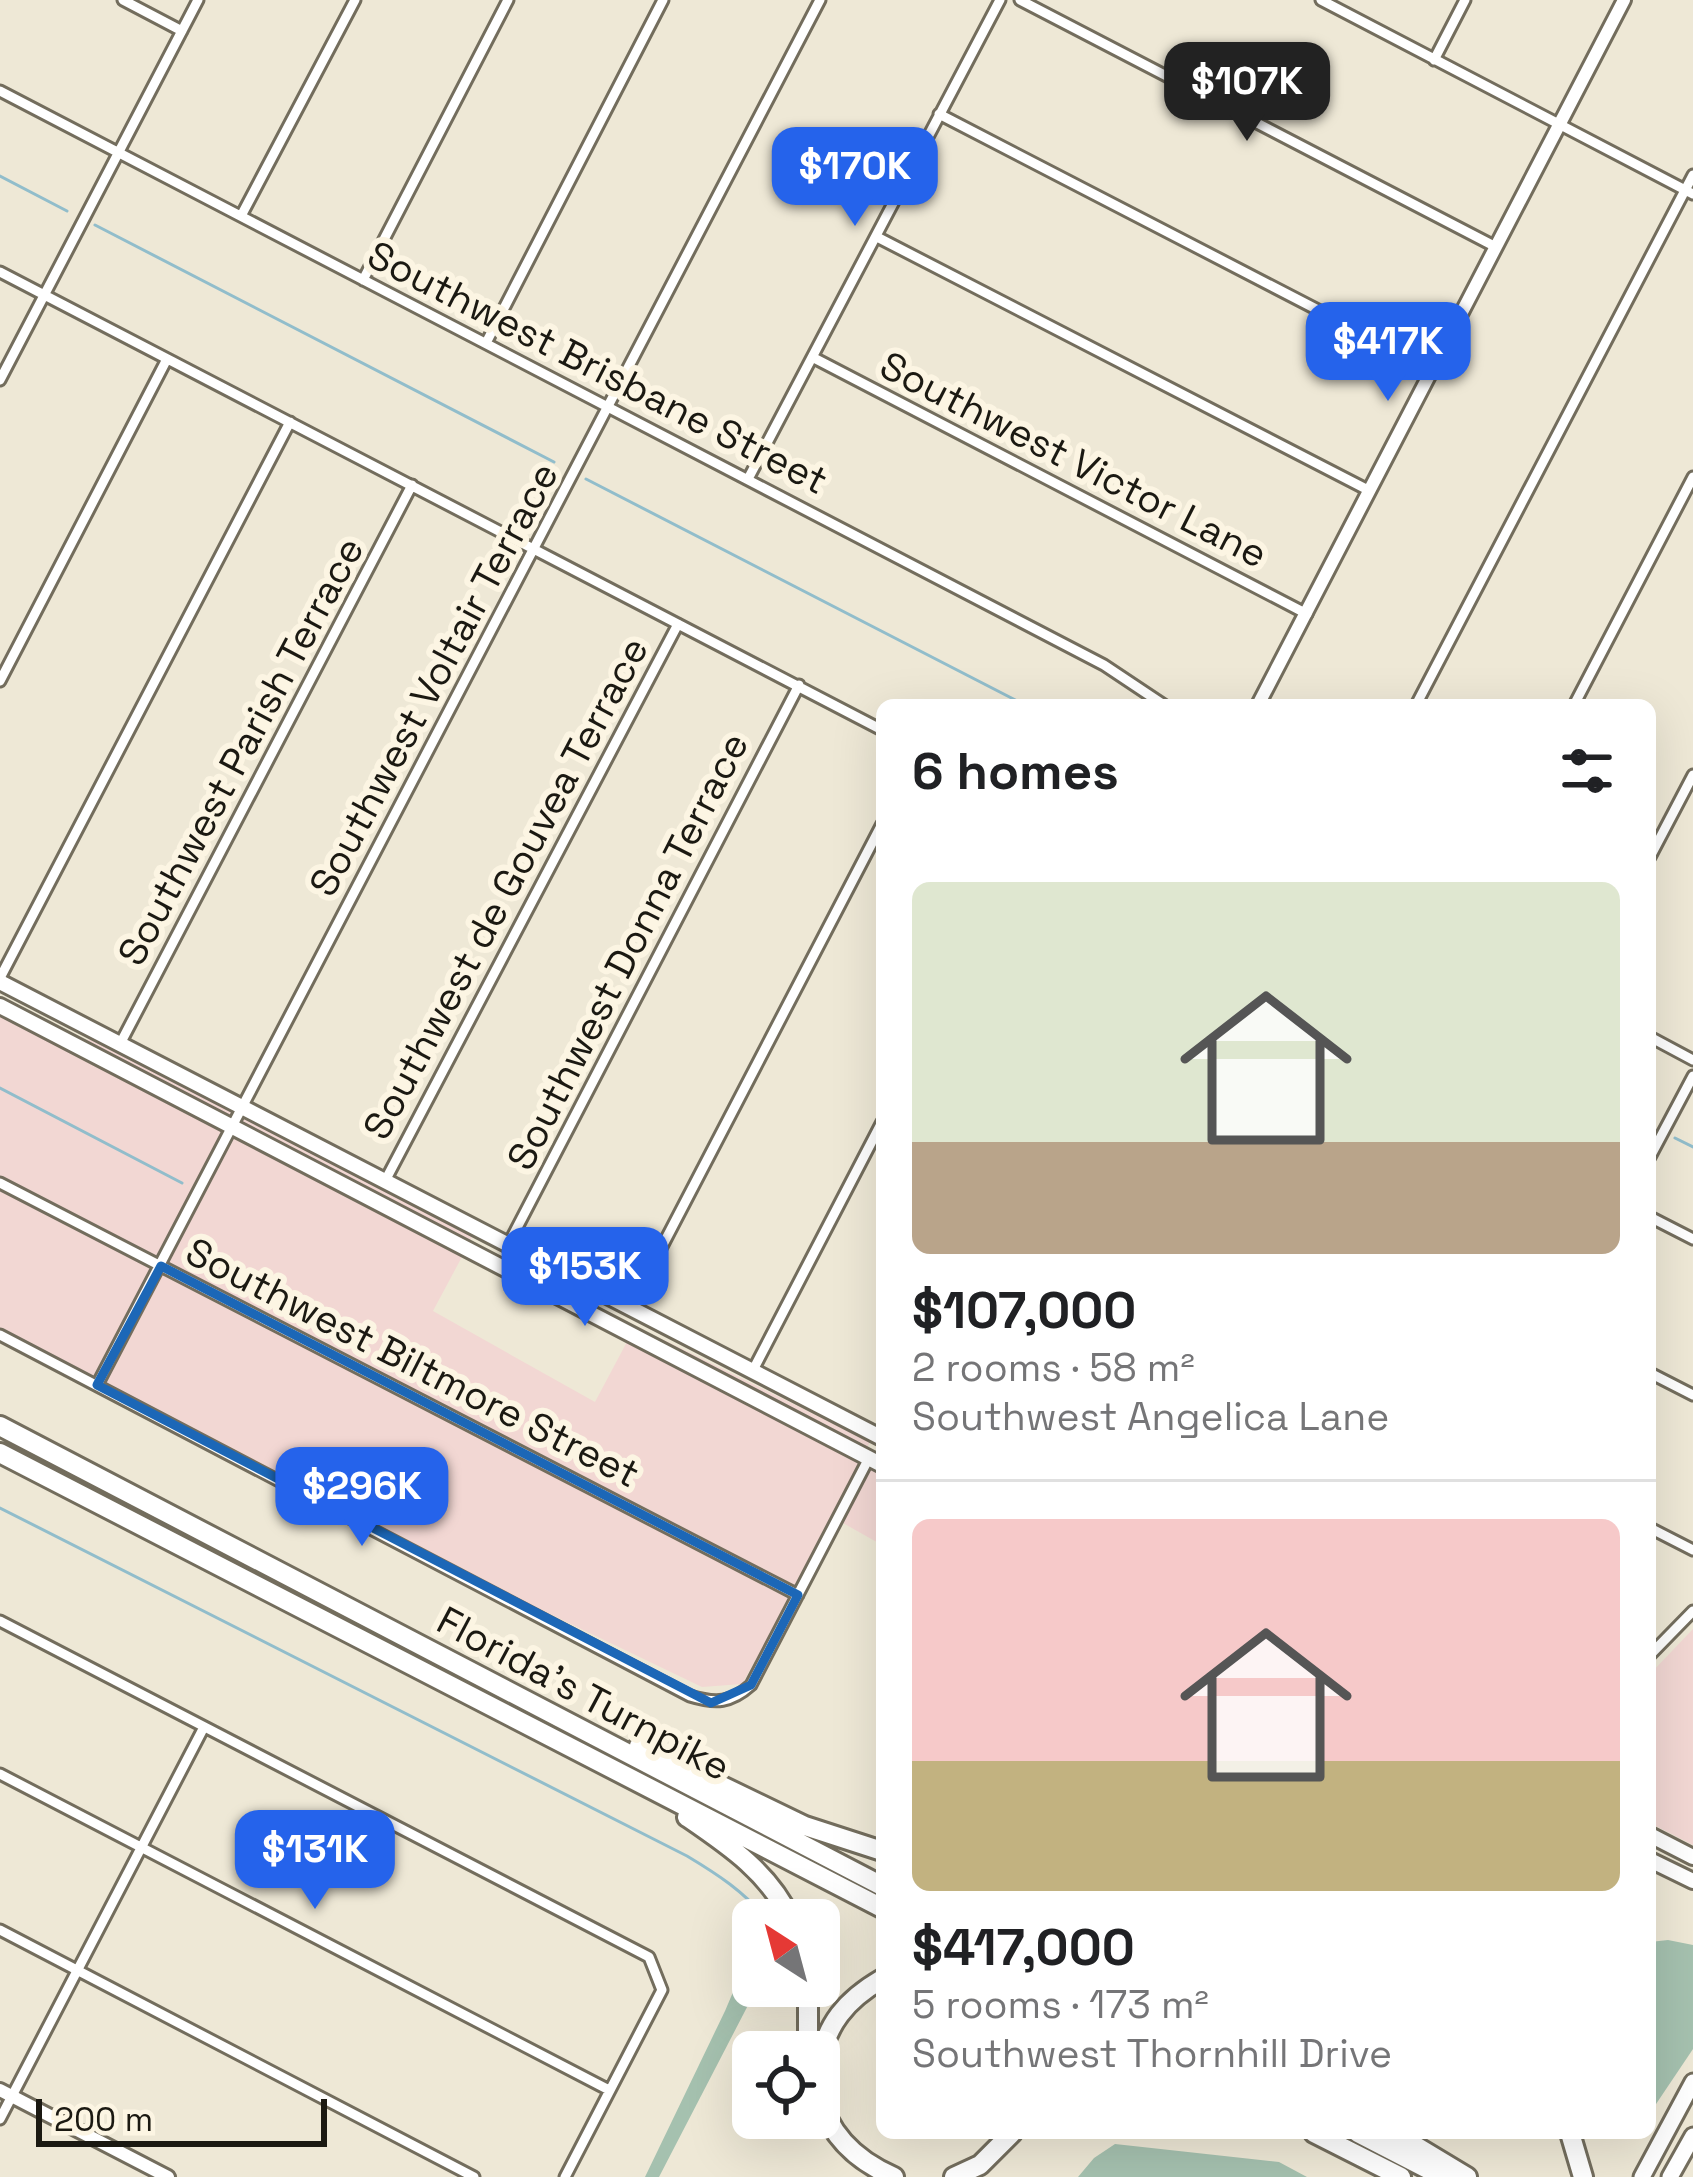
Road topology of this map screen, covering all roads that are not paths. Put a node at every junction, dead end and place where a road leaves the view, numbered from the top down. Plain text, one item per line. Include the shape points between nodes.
1 (123, 0) edge
2 (198, 0) edge
3 (355, 0) edge
4 (508, 0) edge
5 (663, 0) edge
6 (820, 0) edge
7 (1000, 0) edge
8 (1020, 0) edge
9 (1321, 0) edge
10 (1465, 0) edge
11 (1624, 0) edge
12 (182, 31) junction
13 (1434, 60) junction
14 (0, 91) edge
15 (939, 114) junction
16 (1560, 125) junction
17 (119, 153) junction
18 (1693, 175) edge
19 (1689, 192) edge
20 (242, 216) junction
21 (877, 237) junction
22 (1496, 248) junction
23 (0, 272) edge
24 (363, 280) junction
25 (44, 294) junction
26 (486, 343) junction
27 (167, 358) junction
28 (814, 358) junction
29 (1433, 370) junction
30 (0, 380) edge
31 (608, 406) junction
32 (290, 422) junction
33 (1693, 477) edge
34 (748, 478) junction
35 (412, 485) junction
36 (1370, 491) junction
37 (534, 548) junction
38 (1307, 614) junction
39 (678, 624) junction
40 (0, 681) edge
41 (800, 685) junction
42 (1154, 699) edge
43 (1261, 699) edge
44 (1419, 699) edge
45 (1577, 699) edge
46 (876, 727) edge
47 (1693, 775) edge
48 (876, 835) edge
49 (1656, 846) edge
50 (0, 980) edge
51 (0, 1004) edge
52 (99, 1033) junction
53 (1656, 1040) edge
54 (121, 1044) junction
55 (1693, 1060) edge
56 (1693, 1076) edge
57 (243, 1108) junction
58 (233, 1127) junction
59 (876, 1134) edge
60 (1656, 1145) edge
61 (385, 1181) junction
62 (0, 1183) edge
63 (1656, 1219) edge
64 (1693, 1239) edge
65 (508, 1245) junction
66 (160, 1266) junction
67 (532, 1282) junction
68 (629, 1308) junction
69 (0, 1335) edge
70 (648, 1342) junction
71 (728, 1360) junction
72 (752, 1372) junction
73 (1656, 1376) edge
74 (97, 1385) junction
75 (1693, 1395) edge
76 (0, 1426) edge
77 (876, 1433) edge
78 (0, 1454) edge
79 (875, 1461) edge
80 (1656, 1531) edge
81 (1693, 1550) edge
82 (798, 1595) junction
83 (1693, 1611) edge
84 (0, 1621) edge
85 (1656, 1649) edge
86 (515, 1693) junction
87 (204, 1727) junction
88 (0, 1774) edge
89 (648, 1790) junction
90 (1656, 1838) edge
91 (140, 1846) junction
92 (876, 1849) edge
93 (1693, 1857) edge
94 (1656, 1863) edge
95 (1693, 1881) edge
96 (876, 1883) edge
97 (778, 1899) edge
98 (876, 1905) edge
99 (0, 1930) edge
100 (76, 1970) junction
101 (876, 1983) edge
102 (829, 2031) edge
103 (1693, 2082) edge
104 (609, 2090) junction
105 (6, 2093) edge
106 (0, 2119) edge
107 (1693, 2136) edge
108 (829, 2139) edge
109 (840, 2139) edge
110 (1006, 2139) edge
111 (1020, 2139) edge
112 (1327, 2139) edge
113 (1370, 2139) edge
114 (1404, 2139) edge
115 (1572, 2139) edge
116 (1582, 2139) edge
117 (168, 2177) edge
118 (474, 2177) edge
119 (565, 2177) edge
120 (867, 2177) edge
121 (894, 2177) edge
122 (954, 2177) edge
123 (979, 2177) edge
124 (1401, 2177) edge
125 (1443, 2177) edge
126 (1467, 2177) edge
127 (1583, 2177) edge
128 (1594, 2177) edge
129 (1642, 2177) edge
130 (1670, 2177) edge

1 - 12 street
2 - 12 street
3 - 20 street
4 - 24 street
5 - 26 street
6 - 31 street, Southwest Voltair Terrace
7 - 15 street
8 - 22 street
9 - 13 street
10 - 13 street
11 - 16 street
12 - 17 street
13 - 16 street
14 - 17 street, Southwest Brisbane Street
15 - 21 street
15 - 29 street
16 - 19 street
16 - 22 street
17 - 20 street, Southwest Brisbane Street
17 - 25 street
18 - 19 street
19 - 44 street
20 - 24 street, Southwest Brisbane Street
21 - 28 street
21 - 36 street
22 - 29 street
23 - 25 street
24 - 26 street, Southwest Brisbane Street
25 - 27 street
25 - 30 street
26 - 31 street, Southwest Brisbane Street
27 - 32 street
27 - 40 street
28 - 34 street
28 - 38 street, Southwest Victor Lane
29 - 36 street
31 - 34 street, Southwest Brisbane Street
31 - 37 street, Southwest Voltair Terrace
32 - 35 street
32 - 50 street
33 - 45 street
34 - 42 street, Southwest Brisbane Street
35 - 37 street
35 - 54 street, Southwest Parish Terrace
36 - 38 street
37 - 39 street
37 - 57 street, Southwest Voltair Terrace
38 - 43 street
39 - 41 street
39 - 61 street, Southwest de Gouvea Terrace
41 - 46 street
41 - 65 street, Southwest Donna Terrace
47 - 49 street
48 - 68 street
50 - 52 main road
51 - 52 main road via 12,996 87,1035
51 - 58 main road
52 - 54 main road
53 - 55 street
54 - 57 main road
56 - 60 street
57 - 58 street, Southwest Voltair Terrace
57 - 61 main road
58 - 66 street, Southwest Voltair Terrace
58 - 67 main road
59 - 72 street
61 - 65 main road
62 - 66 street, Southwest Biltmore Street
63 - 64 street
65 - 68 main road
66 - 74 street, Southwest Voltair Terrace
66 - 82 street, Southwest Biltmore Street
67 - 68 main road via 545,1280 605,1312
67 - 70 main road
68 - 71 main road
69 - 74 street
70 - 71 main road via 665,1334
70 - 79 main road
71 - 72 main road
72 - 77 main road
73 - 75 street
74 - 82 street via 711,1703 736,1699 751,1685
76 - 86 highway, Florida's Turnpike
78 - 89 highway, Florida's Turnpike
79 - 82 street
80 - 81 street
83 - 85 street
84 - 87 street
86 - 92 highway via 805,1826
86 - 96 highway, Florida's Turnpike
87 - 91 street
87 - 104 street via 650,1957 662,1990
88 - 91 street
89 - 97 highway via 748,1862
89 - 98 highway, Florida's Turnpike
90 - 93 main road
91 - 100 street
91 - 104 street
94 - 95 main road
99 - 100 street
100 - 105 street
100 - 118 street
101 - 102 highway via 842,2008
103 - 129 main road
104 - 119 street
105 - 106 street
105 - 117 street
107 - 130 main road
108 - 120 highway
109 - 121 highway
110 - 122 highway
111 - 123 highway
112 - 124 highway
113 - 125 highway
114 - 126 highway
115 - 127 highway
116 - 128 highway

